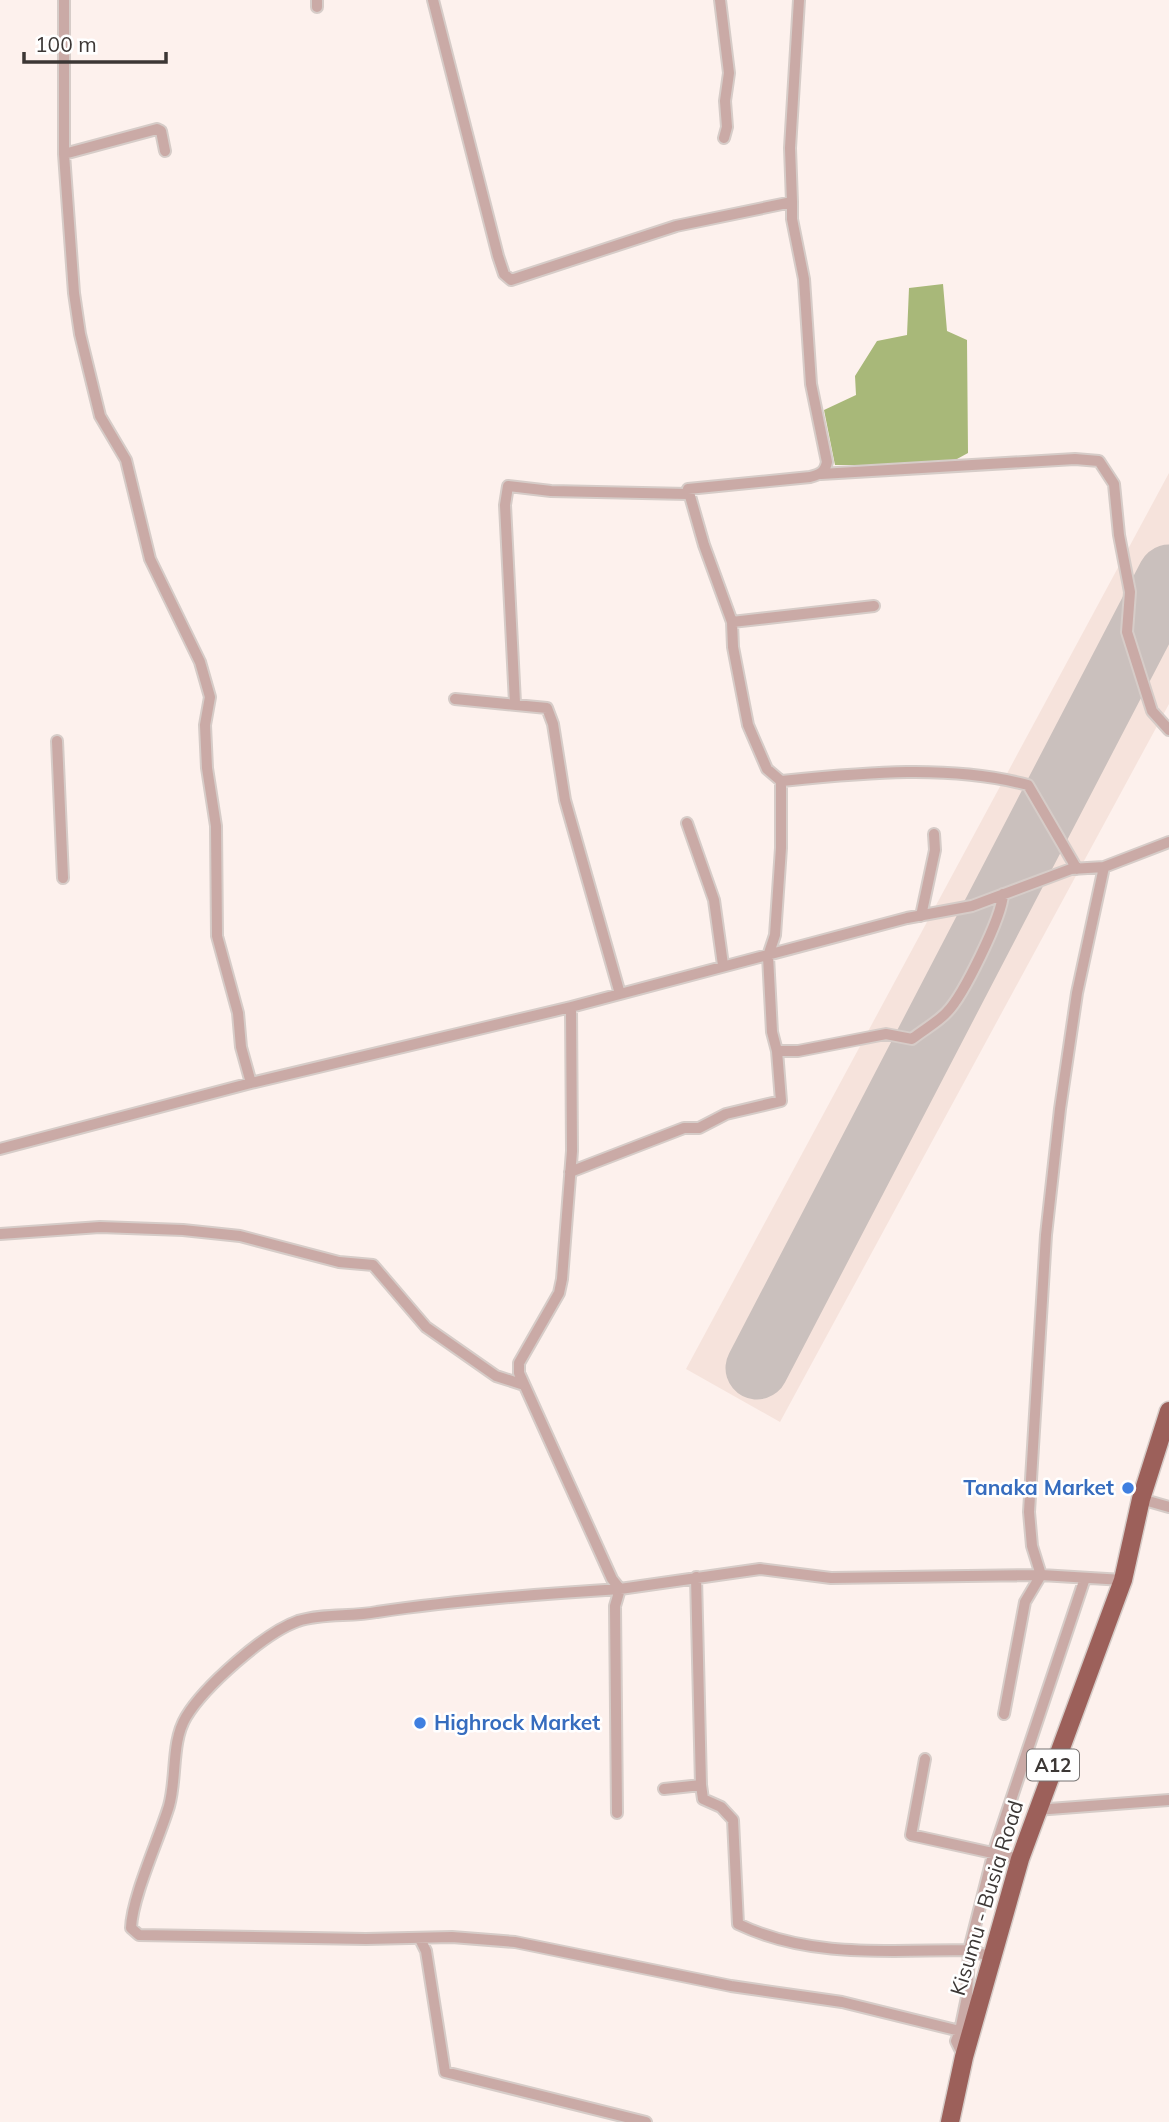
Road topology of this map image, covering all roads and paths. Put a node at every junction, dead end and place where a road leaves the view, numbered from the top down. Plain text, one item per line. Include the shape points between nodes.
1 (64, 0) edge
2 (433, 0) edge
3 (720, 0) edge
4 (799, 0) edge
5 (723, 138) dead end
6 (164, 151) dead end
7 (64, 154) junction
8 (792, 202) junction
9 (821, 474) junction
10 (688, 494) junction
11 (874, 606) dead end
12 (732, 622) junction
13 (455, 699) dead end
14 (515, 704) junction
15 (1169, 730) edge
16 (57, 741) dead end
17 (781, 781) junction
18 (687, 823) dead end
19 (934, 834) dead end
20 (1169, 842) edge
21 (1104, 867) junction
22 (1077, 869) junction
23 (63, 878) dead end
24 (1003, 894) junction
25 (920, 916) junction
26 (768, 956) junction
27 (723, 965) junction
28 (620, 994) junction
29 (571, 1007) junction
30 (777, 1051) junction
31 (251, 1083) junction
32 (0, 1149) edge
33 (570, 1172) junction
34 (0, 1234) edge
35 (521, 1384) junction
36 (1169, 1411) edge
37 (1141, 1499) junction
38 (1169, 1507) edge
39 (1041, 1575) junction
40 (695, 1577) junction
41 (1085, 1578) junction
42 (1123, 1580) junction
43 (620, 1589) junction
44 (1004, 1714) dead end
45 (925, 1759) dead end
46 (701, 1785) junction
47 (664, 1789) dead end
48 (1169, 1800) edge
49 (1036, 1810) junction
50 (617, 1813) dead end
51 (994, 1852) junction
52 (1020, 1859) junction
53 (420, 1939) junction
54 (969, 1950) junction
55 (992, 1957) junction
56 (960, 2031) junction
57 (964, 2057) junction
58 (646, 2122) edge
59 (950, 2122) edge

1 - 7 street
2 - 8 street via 498,256 511,280 676,226
3 - 5 street via 729,73
4 - 8 street via 790,136
6 - 7 street via 157,129
7 - 31 street via 74,293 95,398 100,416 126,460 150,559 200,662 210,697 205,724 216,826 217,936
8 - 9 street via 804,279 811,384 827,462
9 - 10 street via 695,487 688,489
9 - 15 street via 1099,461 1114,484 1130,592 1127,632 1152,711
10 - 12 street
10 - 14 street via 508,486 505,505
11 - 12 street
12 - 17 street via 748,725 767,769
13 - 14 street
14 - 28 street via 547,708 565,800
16 - 23 street
17 - 22 street via 942,772 999,777 1028,785
17 - 26 street via 775,935
18 - 27 street via 714,900
19 - 25 street via 935,850
20 - 21 street
21 - 22 street
21 - 39 street via 1077,993 1046,1236 1029,1512
22 - 24 street
24 - 25 street via 972,906
24 - 30 street via 990,933 948,1012 912,1039 886,1034
25 - 26 street
26 - 27 street
26 - 30 street
27 - 28 street
28 - 29 street
29 - 31 street
29 - 33 street
30 - 33 street via 781,1101 726,1114 699,1128 684,1128
31 - 32 street
33 - 35 street via 559,1293 519,1363
34 - 35 street via 113,1227 183,1230 373,1265 426,1327 496,1376
35 - 43 street via 611,1579
36 - 37 highway, Kisumu - Busia Road / A12
37 - 38 street
37 - 42 highway, Kisumu - Busia Road / A12
39 - 40 street via 831,1578 760,1569
39 - 41 street
39 - 44 street via 1025,1602
40 - 43 street
40 - 46 street
41 - 42 street
41 - 51 street
42 - 49 highway, Kisumu - Busia Road / A12
43 - 50 street via 615,1606
43 - 53 street via 430,1604 297,1621 259,1643 186,1718 170,1801 131,1917 133,1931 139,1935
45 - 51 street via 911,1835
46 - 47 street
46 - 54 street via 703,1799 721,1807 733,1820 738,1924 771,1938 826,1950
48 - 49 street
49 - 52 highway, Kisumu - Busia Road / A12
51 - 52 street
51 - 54 street
52 - 55 highway, Kisumu - Busia Road / A12
53 - 56 street via 485,1939 541,1947 732,1986 842,2002
53 - 58 street via 426,1951 445,2072
54 - 55 street
54 - 56 street
55 - 57 highway, Kisumu - Busia Road / A12
56 - 57 street via 956,2041
57 - 59 highway, Kisumu - Busia Road / A12

